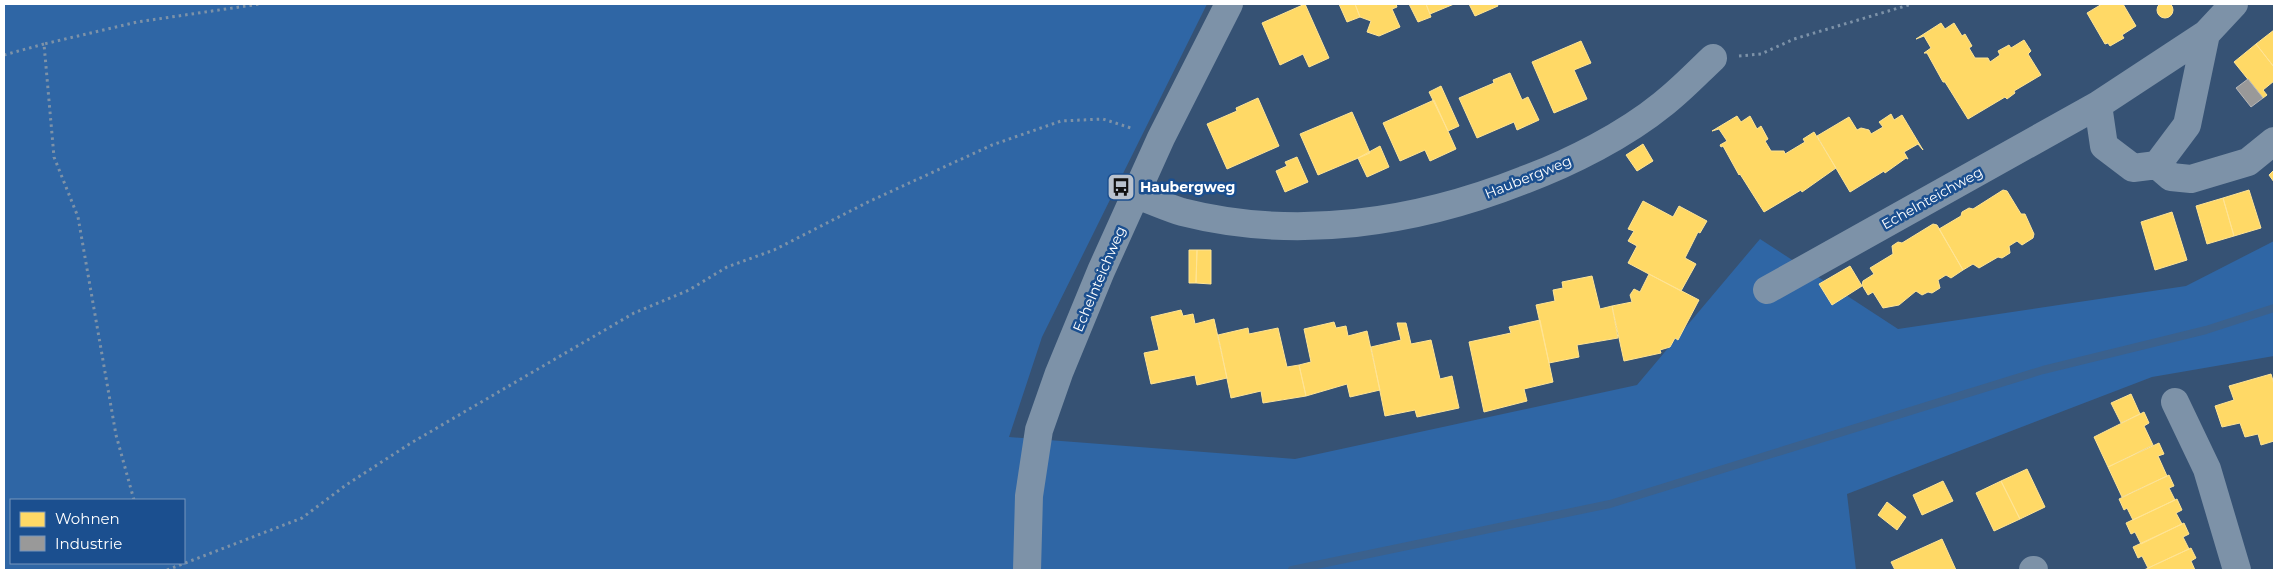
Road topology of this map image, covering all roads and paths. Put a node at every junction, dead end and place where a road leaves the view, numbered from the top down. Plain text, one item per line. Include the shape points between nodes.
1 (260, 4) edge
2 (1229, 4) edge
3 (1912, 4) edge
4 (2234, 4) edge
5 (2206, 34) junction
6 (44, 44) junction
7 (4, 55) edge
8 (1714, 58) joint
9 (2098, 105) junction
10 (1161, 138) junction
11 (2274, 142) edge
12 (2157, 165) junction
13 (1136, 195) junction
14 (1767, 290) dead end
15 (2175, 402) dead end
16 (134, 499) edge
17 (185, 563) edge
18 (183, 564) edge
19 (167, 570) edge
20 (1027, 570) edge
21 (2237, 570) edge

1 - 6 path via 137,22
2 - 10 street, Echelnteichweg
3 - 8 path via 1794,39 1761,54
4 - 5 street, Echelnteichweg
5 - 9 street, Echelnteichweg
5 - 12 street via 2188,125
6 - 7 path
6 - 16 path via 54,157 78,217 116,435
8 - 13 street, Haubergweg via 1663,105 1600,146 1554,169 1482,197 1431,211 1367,222 1272,225 1229,221 1181,211
9 - 12 street via 2104,146 2133,168
9 - 14 street, Echelnteichweg
10 - 13 street, Echelnteichweg
10 - 17 path via 1103,119 1061,121 992,145 774,250 727,267 689,290 634,313 411,443 302,518
11 - 12 street via 2248,162 2191,179 2171,177
13 - 20 street, Echelnteichweg via 1067,354 1039,430 1029,496
15 - 21 street via 2207,469
18 - 19 path

